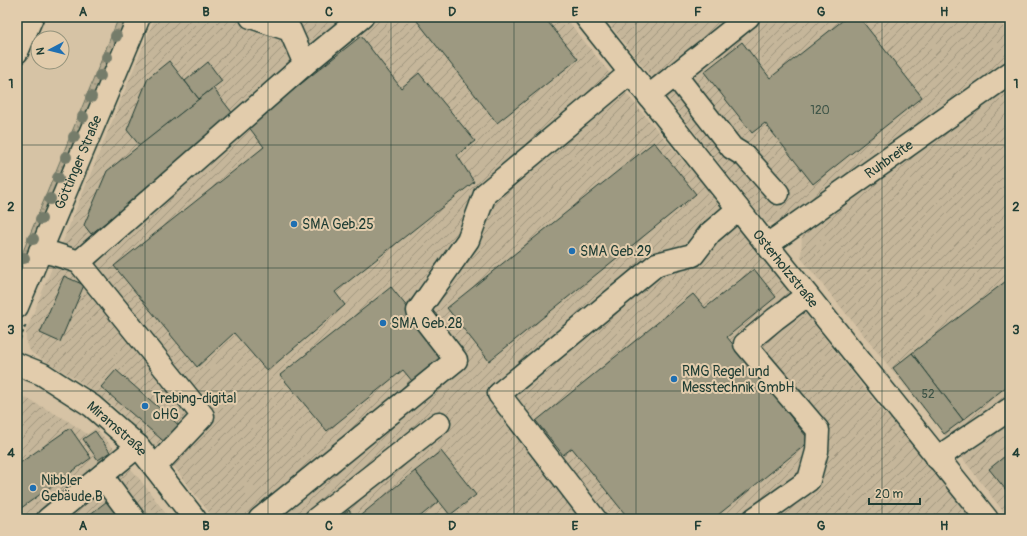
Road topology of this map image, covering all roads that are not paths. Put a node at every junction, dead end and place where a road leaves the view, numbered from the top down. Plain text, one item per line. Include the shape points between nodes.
1 (32, 17) edge
2 (139, 17) edge
3 (251, 17) edge
4 (362, 17) edge
5 (586, 17) edge
6 (748, 17) edge
7 (17, 52) edge
8 (305, 64) junction
9 (630, 72) junction
10 (1010, 73) edge
11 (674, 75) junction
12 (649, 96) junction
13 (778, 193) dead end
14 (738, 209) junction
15 (767, 245) junction
16 (40, 252) junction
17 (79, 262) junction
18 (807, 294) junction
19 (17, 307) edge
20 (17, 364) edge
21 (1010, 409) edge
22 (439, 423) dead end
23 (138, 446) junction
24 (937, 458) junction
25 (155, 467) junction
26 (102, 476) junction
27 (48, 519) edge
28 (134, 519) edge
29 (195, 519) edge
30 (260, 519) edge
31 (316, 519) edge
32 (595, 519) edge
33 (754, 519) edge
34 (987, 519) edge

1 - 7 street
2 - 16 street, Göttinger Straße
3 - 8 street via 290,30
4 - 8 street
5 - 9 street, Osterholzstraße
6 - 11 street
8 - 17 street
9 - 12 street, Osterholzstraße
9 - 30 street via 485,194 468,240 418,310 456,360
10 - 15 street, Ruhbreite
11 - 12 street
11 - 13 street via 732,148 745,156
12 - 14 street, Osterholzstraße
14 - 15 street, Osterholzstraße
14 - 32 street via 710,233 693,255 657,264 499,394
15 - 18 street, Osterholzstraße
16 - 17 street
16 - 19 street, Göttinger Straße
17 - 25 street via 203,416
18 - 24 street, Osterholzstraße
18 - 33 street via 745,344 818,430 818,451 809,480
20 - 23 street, Miramstraße via 42,374 92,406
21 - 24 street
22 - 31 street
23 - 25 street, Miramstraße
23 - 26 street
24 - 34 street, Osterholzstraße
25 - 29 street, Miramstraße
26 - 27 street
26 - 28 street

